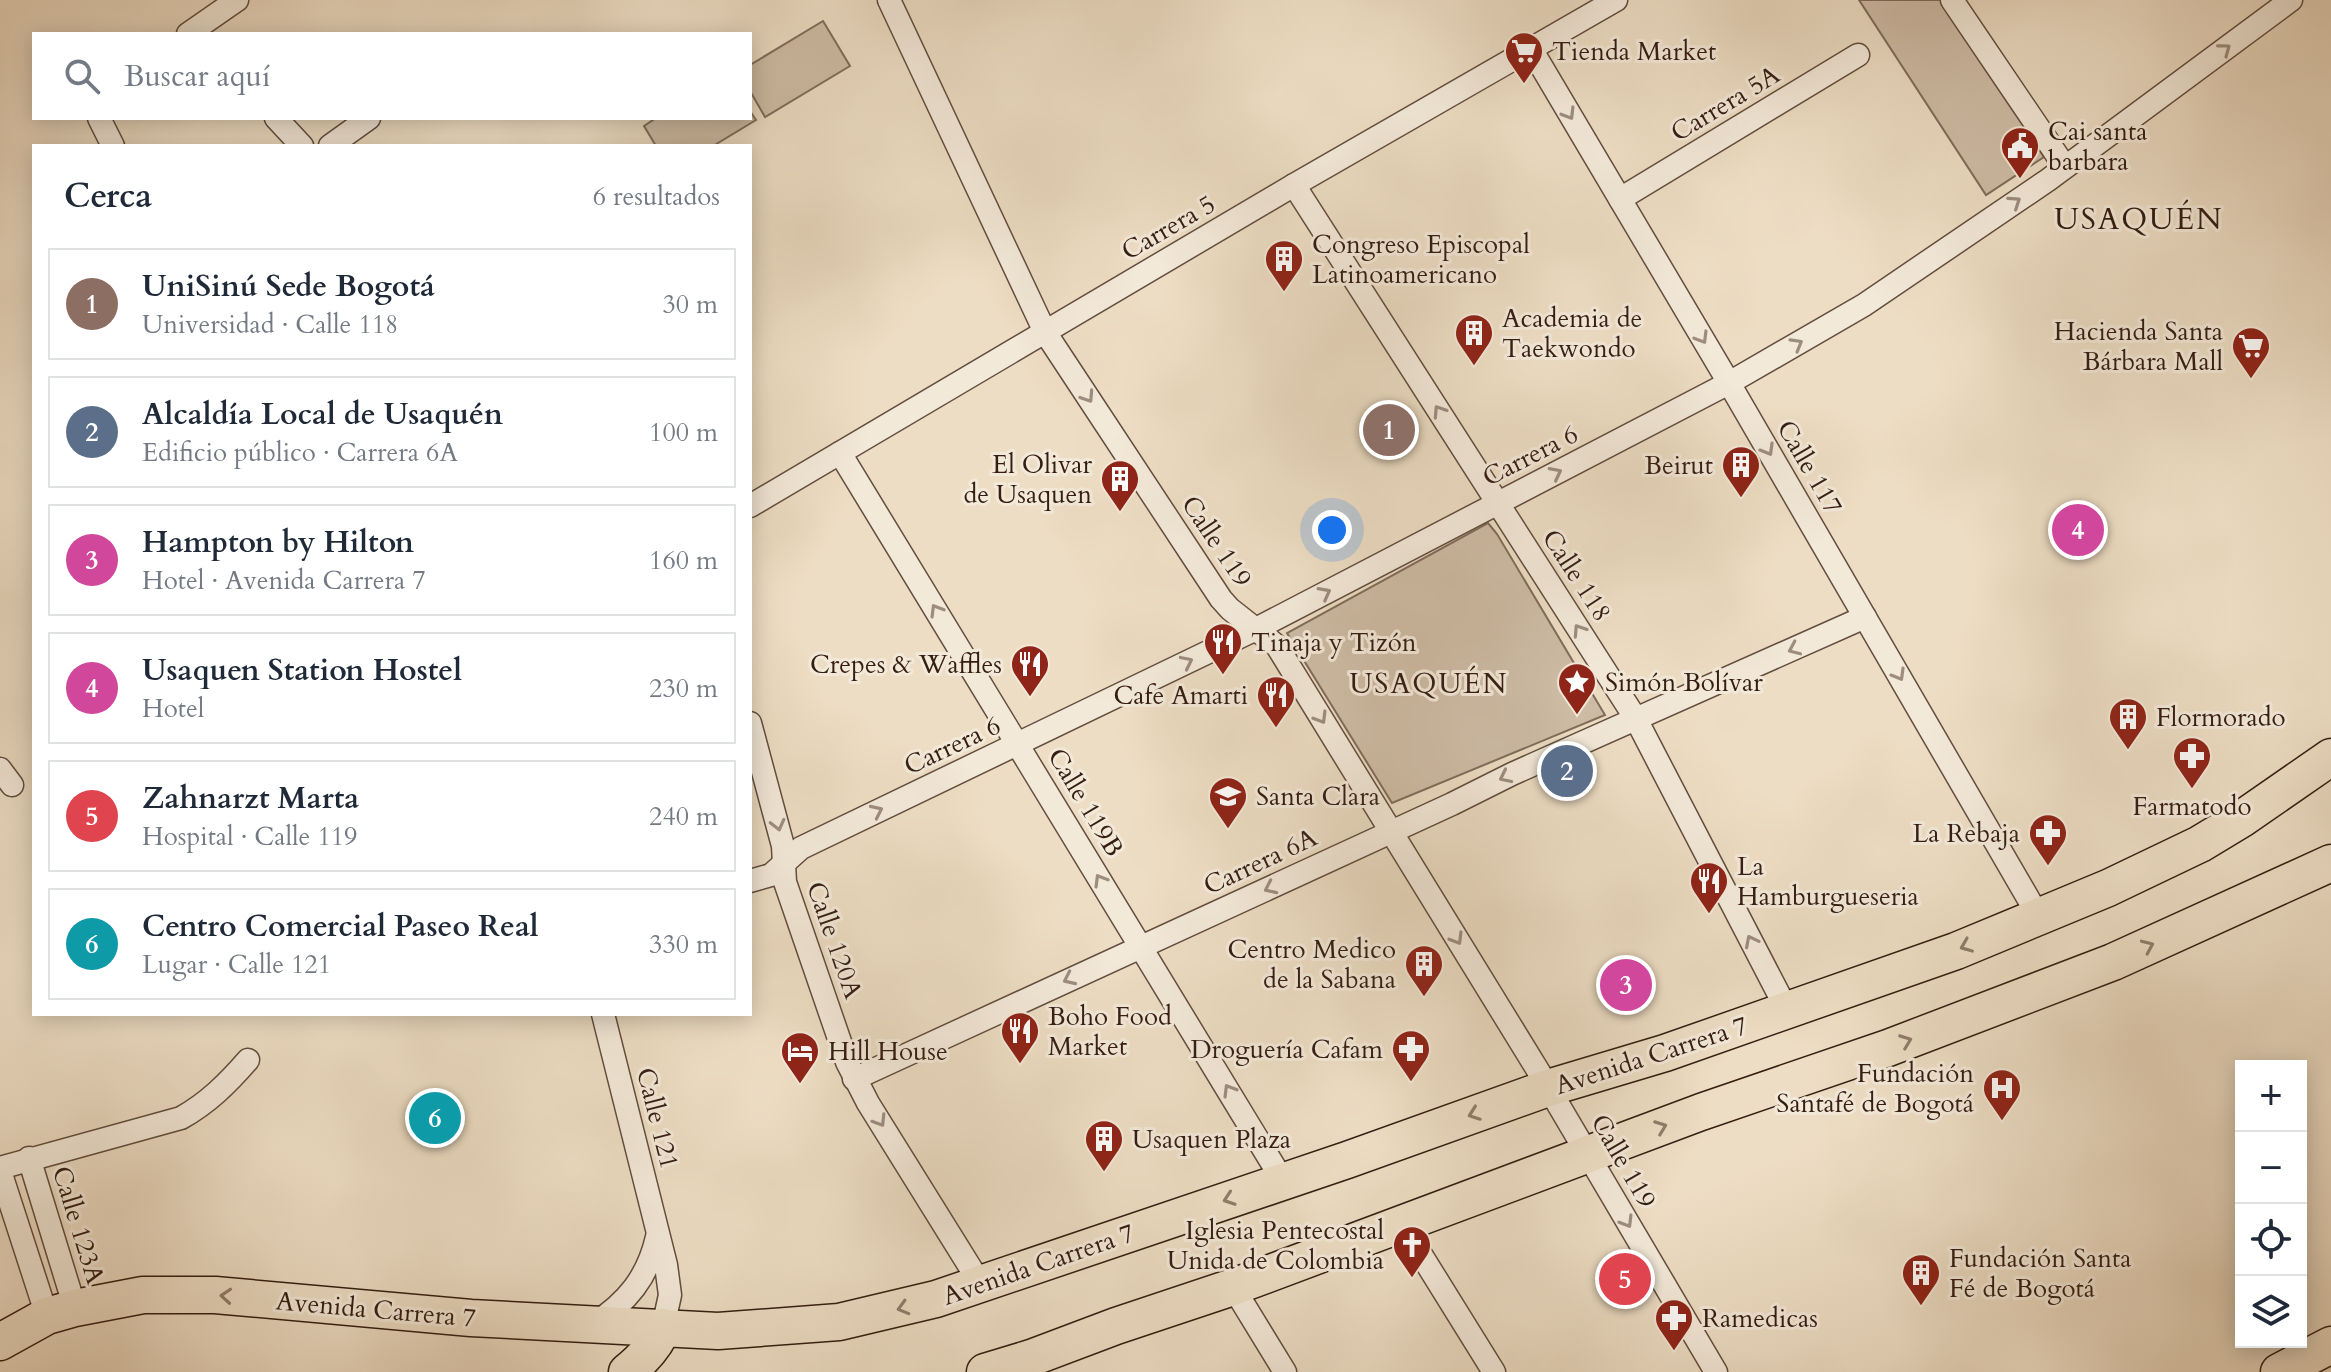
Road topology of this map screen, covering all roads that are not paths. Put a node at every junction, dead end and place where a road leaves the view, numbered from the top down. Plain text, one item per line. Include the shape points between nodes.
1 (237, 0) edge
2 (889, 0) edge
3 (1616, 0) edge
4 (1952, 0) edge
5 (2291, 0) edge
6 (2259, 9) edge
7 (194, 32) edge
8 (1530, 47) junction
9 (1858, 55) dead end
10 (100, 120) edge
11 (278, 120) edge
12 (366, 120) edge
13 (112, 144) edge
14 (300, 144) edge
15 (333, 144) edge
16 (2065, 167) junction
17 (1294, 185) junction
18 (1620, 199) junction
19 (1045, 332) junction
20 (1729, 383) junction
21 (840, 453) junction
22 (1498, 503) junction
23 (752, 505) edge
24 (1865, 617) junction
25 (1256, 629) junction
26 (1636, 719) junction
27 (752, 730) edge
28 (1018, 745) junction
29 (2331, 757) edge
30 (1391, 831) junction
31 (784, 861) junction
32 (2331, 863) edge
33 (2319, 875) edge
34 (752, 880) edge
35 (2039, 917) junction
36 (1140, 947) junction
37 (1787, 1010) junction
38 (603, 1016) edge
39 (248, 1060) dead end
40 (854, 1079) junction
41 (1548, 1088) junction
42 (1588, 1155) junction
43 (29, 1158) junction
44 (0, 1170) edge
45 (1283, 1181) junction
46 (1402, 1224) junction
47 (658, 1236) junction
48 (980, 1283) junction
49 (1233, 1287) junction
50 (61, 1312) junction
51 (592, 1325) junction
52 (663, 1327) junction
53 (0, 1342) edge
54 (2331, 1345) edge
55 (1035, 1365) edge
56 (627, 1372) edge
57 (985, 1372) edge
58 (1285, 1372) edge
59 (1494, 1372) edge
60 (1716, 1372) edge
61 (2279, 1372) edge

1 - 7 street
2 - 19 street, Calle 119
3 - 8 street, Carrera 5
4 - 16 street
5 - 6 street, Carrera 6
16 -> 6 street, Carrera 6
8 - 17 street, Carrera 5
8 -> 18 street, Calle 117
9 - 18 street, Carrera 5A
10 - 13 street
11 - 14 street
12 - 15 street
20 -> 16 street, Carrera 6 via 1864,305
17 - 19 street, Carrera 5
22 -> 17 street, Calle 118
18 -> 20 street, Calle 117
19 - 21 street, Carrera 5
19 -> 25 street, Calle 119 via 1221,599
22 -> 20 street, Carrera 6
20 -> 24 street, Calle 117
21 - 23 street, Carrera 5
28 -> 21 street, Calle 119B
25 -> 22 street, Carrera 6
26 -> 22 street, Calle 118
24 -> 26 street, Carrera 6A
24 -> 35 street, Calle 117
28 -> 25 street, Carrera 6
25 -> 30 street, Calle 119 via 1277,646
26 -> 30 street, Carrera 6A
37 -> 26 street, Calle 118
27 -> 31 street, Calle 120A
31 -> 28 street, Carrera 6 via 801,848
36 -> 28 street, Calle 119B
29 - 35 main road, Avenida Carrera 7 via 2200,844
30 -> 36 street, Carrera 6A
30 -> 41 street, Calle 119
31 - 34 street, Carrera 6 via 771,875
31 - 40 street, Calle 120A via 785,882
32 - 33 main road
42 -> 33 main road via 2071,978
35 -> 37 main road, Avenida Carrera 7
36 -> 40 street, Carrera 6A
45 -> 36 street, Calle 119B
37 - 41 main road, Avenida Carrera 7
38 - 47 street, Calle 121
39 - 43 street via 226,1085 181,1118
40 -> 48 street, Calle 120A
41 - 42 street, Calle 119
41 -> 45 main road, Avenida Carrera 7
42 - 46 main road
42 -> 60 street, Calle 119
43 - 44 street
43 - 50 street, Calle 123A
44 - 50 street
45 -> 48 main road, Avenida Carrera 7
46 - 49 main road
46 - 59 street
47 - 51 street via 643,1278
47 - 52 street, Calle 121 via 670,1295
48 -> 52 main road, Avenida Carrera 7 via 839,1322 718,1331
49 - 55 main road via 1116,1326
49 - 58 street
51 -> 50 main road, Avenida Carrera 7 via 215,1295 143,1295
50 - 53 main road, Avenida Carrera 7
51 - 52 main road, Avenida Carrera 7
52 - 56 main road via 651,1349
54 - 61 main road
55 - 57 main road

